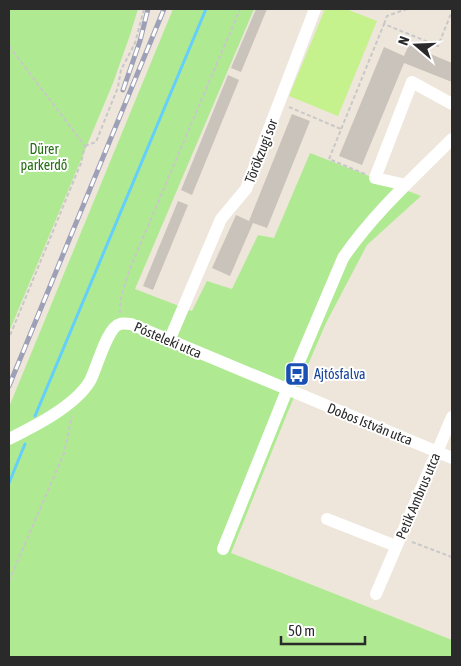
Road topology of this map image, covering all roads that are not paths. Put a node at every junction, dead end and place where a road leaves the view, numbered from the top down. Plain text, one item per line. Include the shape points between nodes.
1 (315, 9) edge
2 (452, 104) edge
3 (452, 139) edge
4 (406, 185) junction
5 (169, 341) junction
6 (287, 390) junction
7 (452, 418) edge
8 (9, 439) edge
9 (437, 452) junction
10 (452, 458) edge
11 (327, 519) dead end
12 (398, 542) junction
13 (223, 549) dead end
14 (376, 594) dead end

1 - 5 street, Törökzugi sor via 246,190 221,219
2 - 4 street via 412,82 375,178
3 - 4 street
4 - 6 street via 343,258
5 - 6 street, Pósteleki utca
5 - 8 street, Pósteleki utca via 131,324 116,326 110,332 93,375 76,398
6 - 9 street, Dobos István utca
6 - 13 street
7 - 9 street, Petik Ambrus utca
9 - 10 street, Dobos István utca
9 - 12 street, Petik Ambrus utca
11 - 12 street, Petik Ambrus utca
12 - 14 street, Petik Ambrus utca

